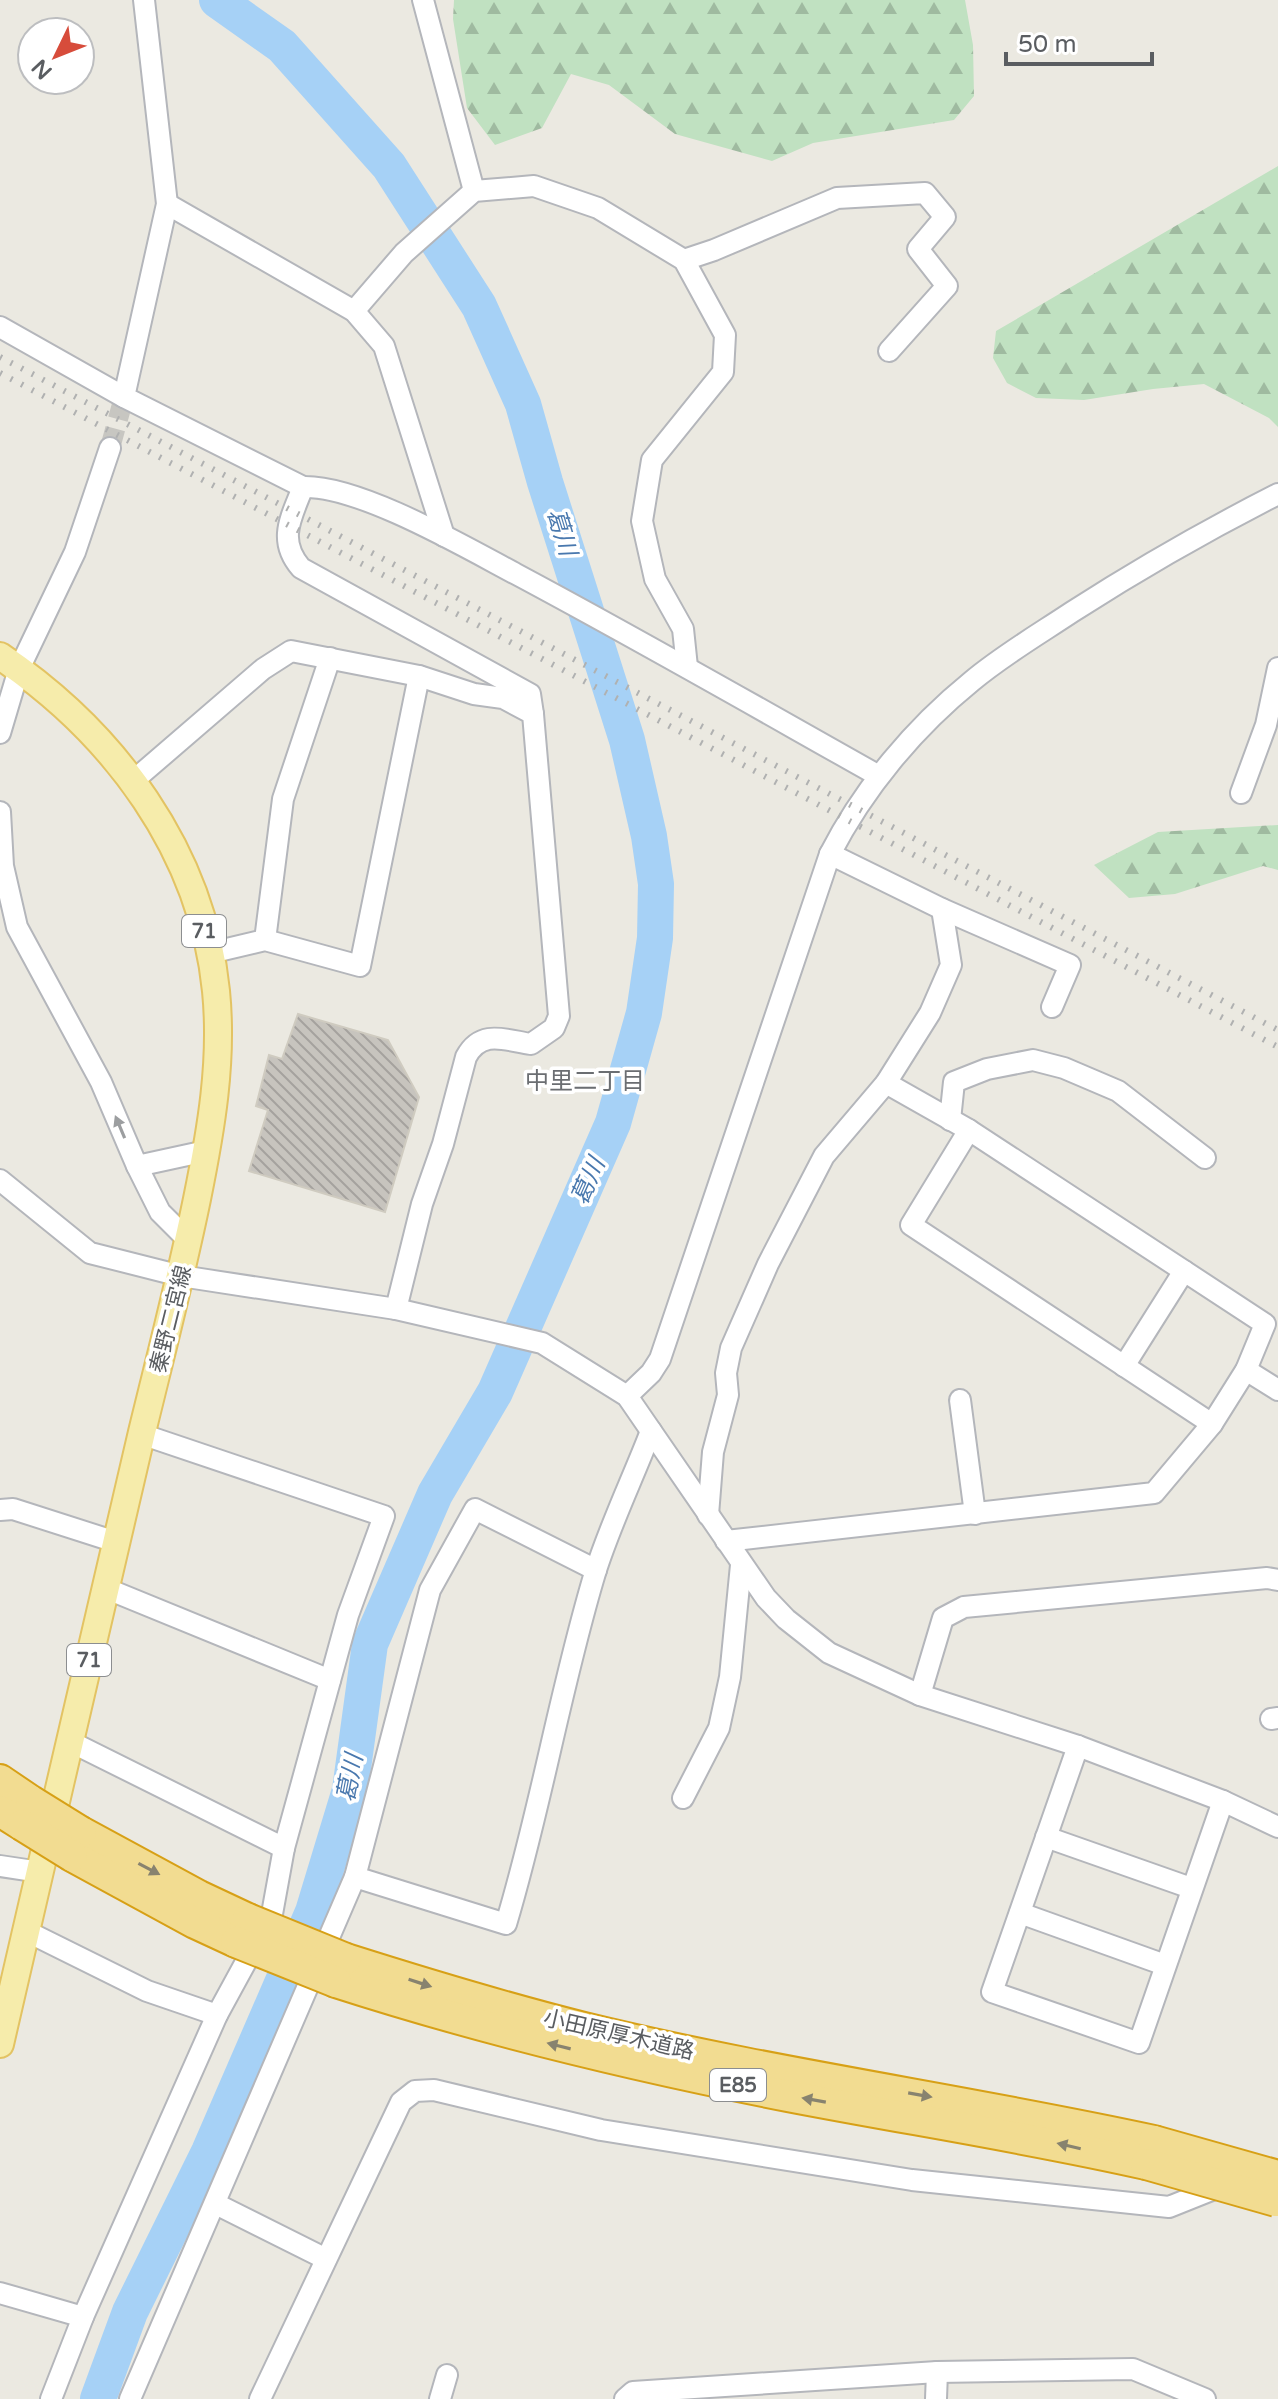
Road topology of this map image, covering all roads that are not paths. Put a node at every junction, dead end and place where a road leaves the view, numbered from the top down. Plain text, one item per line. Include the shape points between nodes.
1 (144, 0) edge
2 (423, 0) edge
3 (474, 191) junction
4 (167, 204) junction
5 (684, 260) junction
6 (354, 311) junction
7 (0, 327) edge
8 (889, 351) dead end
9 (124, 397) junction
10 (110, 448) tunnel mouth
11 (303, 487) junction
12 (1278, 494) edge
13 (444, 536) junction
14 (330, 658) junction
15 (10, 663) edge
16 (687, 667) junction
17 (1278, 668) edge
18 (419, 676) junction
19 (533, 714) junction
20 (0, 733) edge
21 (879, 776) junction
22 (133, 781) junction
23 (1241, 793) dead end
24 (0, 812) edge
25 (830, 854) junction
26 (942, 909) junction
27 (265, 940) junction
28 (210, 953) junction
29 (1052, 1007) dead end
30 (886, 1083) junction
31 (950, 1120) junction
32 (969, 1130) junction
33 (206, 1151) junction
34 (1205, 1158) dead end
35 (137, 1166) junction
36 (0, 1180) edge
37 (188, 1240) junction
38 (1184, 1271) junction
39 (181, 1276) junction
40 (396, 1309) junction
41 (1124, 1366) junction
42 (1246, 1370) junction
43 (1278, 1390) edge
44 (627, 1396) junction
45 (960, 1400) dead end
46 (1212, 1424) junction
47 (651, 1431) junction
48 (141, 1434) junction
49 (0, 1510) edge
50 (975, 1514) junction
51 (708, 1515) junction
52 (726, 1541) junction
53 (116, 1542) junction
54 (741, 1565) junction
55 (596, 1570) junction
56 (1278, 1580) edge
57 (105, 1588) junction
58 (330, 1680) junction
59 (920, 1695) junction
60 (71, 1742) junction
61 (1078, 1746) junction
62 (0, 1780) edge
63 (683, 1798) dead end
64 (1223, 1801) junction
65 (18, 1812) edge
66 (1278, 1827) edge
67 (1046, 1837) junction
68 (284, 1848) junction
69 (0, 1866) edge
70 (40, 1872) junction
71 (355, 1877) junction
72 (1191, 1888) junction
73 (1020, 1913) junction
74 (26, 1931) junction
75 (1165, 1965) junction
76 (217, 2015) junction
77 (0, 2044) edge
78 (1278, 2158) edge
79 (1277, 2193) edge
80 (216, 2204) junction
81 (326, 2259) junction
82 (0, 2293) edge
83 (83, 2317) junction
84 (937, 2372) junction
85 (447, 2375) dead end
86 (51, 2399) edge
87 (130, 2399) edge
88 (260, 2399) edge
89 (440, 2399) edge
90 (625, 2399) edge
91 (936, 2399) edge
92 (1205, 2399) edge

1 - 4 street
2 - 3 street
3 - 5 street via 534,186 598,208
3 - 6 street via 404,253
4 - 6 street
4 - 9 street
5 - 8 street via 837,198 925,193 945,217 918,249 947,286
5 - 16 street via 725,335 723,372 652,460 642,521 655,579 683,629
6 - 13 street via 384,346
7 - 9 street
9 - 11 street
10 - 15 street via 75,552
11 - 13 street via 322,487
11 - 19 street via 287,535 290,555 301,568 530,694
12 - 21 street via 1176,547 1010,653 953,698
13 - 16 street
14 - 18 street
14 - 22 street via 291,651
14 - 27 street via 283,799
15 - 20 street
15 - 22 main road, 秦野二宮線 / 71 via 84,726
16 - 21 street
17 - 23 street via 1266,725
18 - 19 street via 503,698
18 - 27 street via 360,966
19 - 40 street via 559,1016 554,1028 531,1044 488,1038 472,1046 422,1204
21 - 25 street
22 - 28 main road, 秦野二宮線 / 71 via 188,878
35 -> 24 street via 101,1082 17,927 3,866
25 - 26 street
25 - 44 street via 660,1359
26 - 29 street via 1070,965
26 - 30 street via 951,965 930,1013
27 - 28 street
28 - 33 main road, 秦野二宮線 / 71 via 219,1039
30 - 31 street
30 - 51 street via 824,1156 746,1309 726,1373 728,1395 713,1452
31 - 32 street
31 - 34 street via 954,1082 1033,1060 1118,1091
32 - 38 street
32 - 41 street via 911,1225
33 - 35 street
33 - 37 main road, 秦野二宮線 / 71
35 - 37 street via 160,1212
36 - 39 street via 90,1253
37 - 39 main road, 秦野二宮線 / 71
38 - 41 street
38 - 42 street via 1265,1324
39 - 40 street
39 - 48 main road, 秦野二宮線 / 71
40 - 44 street via 542,1343
41 - 46 street
42 - 43 street
42 - 46 street
44 - 47 street
45 - 50 street
46 - 50 street via 1154,1493
47 - 51 street
47 - 55 street
48 - 53 main road, 秦野二宮線 / 71
48 - 58 street via 384,1516
49 - 53 street via 13,1509
50 - 52 street
51 - 52 street
52 - 54 street
53 - 57 main road, 秦野二宮線 / 71
54 - 59 street via 786,1619 829,1653
54 - 63 street via 730,1677 719,1728
55 - 71 street via 506,1924
55 - 71 street via 475,1509 430,1590
56 - 59 street via 964,1607 943,1618
57 - 58 street
57 - 60 main road, 秦野二宮線 / 71
58 - 68 street
59 - 61 street
60 - 68 street
60 - 70 main road, 秦野二宮線 / 71
61 - 64 street
61 - 67 street
62 - 65 highway, 小田原厚木道路 / E85
64 - 66 street
64 - 72 street
65 - 79 highway, 小田原厚木道路 / E85, bridge via 76,1844 199,1896 242,1930 341,1970 790,2071 1058,2120
67 - 72 street
67 - 73 street
68 - 76 street via 272,1914
69 - 70 street
70 - 74 main road, 秦野二宮線 / 71
71 - 80 street
72 - 75 street
73 - 75 street
73 - 75 street via 992,1992 1139,2043
74 - 76 street via 147,1991
74 - 77 main road, 秦野二宮線 / 71
76 - 83 street
78 - 81 street via 1169,2207 912,2180 601,2130 434,2090 415,2091 401,2102
80 - 81 street
80 - 87 street
81 - 88 street
82 - 83 street
83 - 86 street
84 - 90 street via 633,2392
84 - 91 street
84 - 92 street via 1133,2369
85 - 89 street

